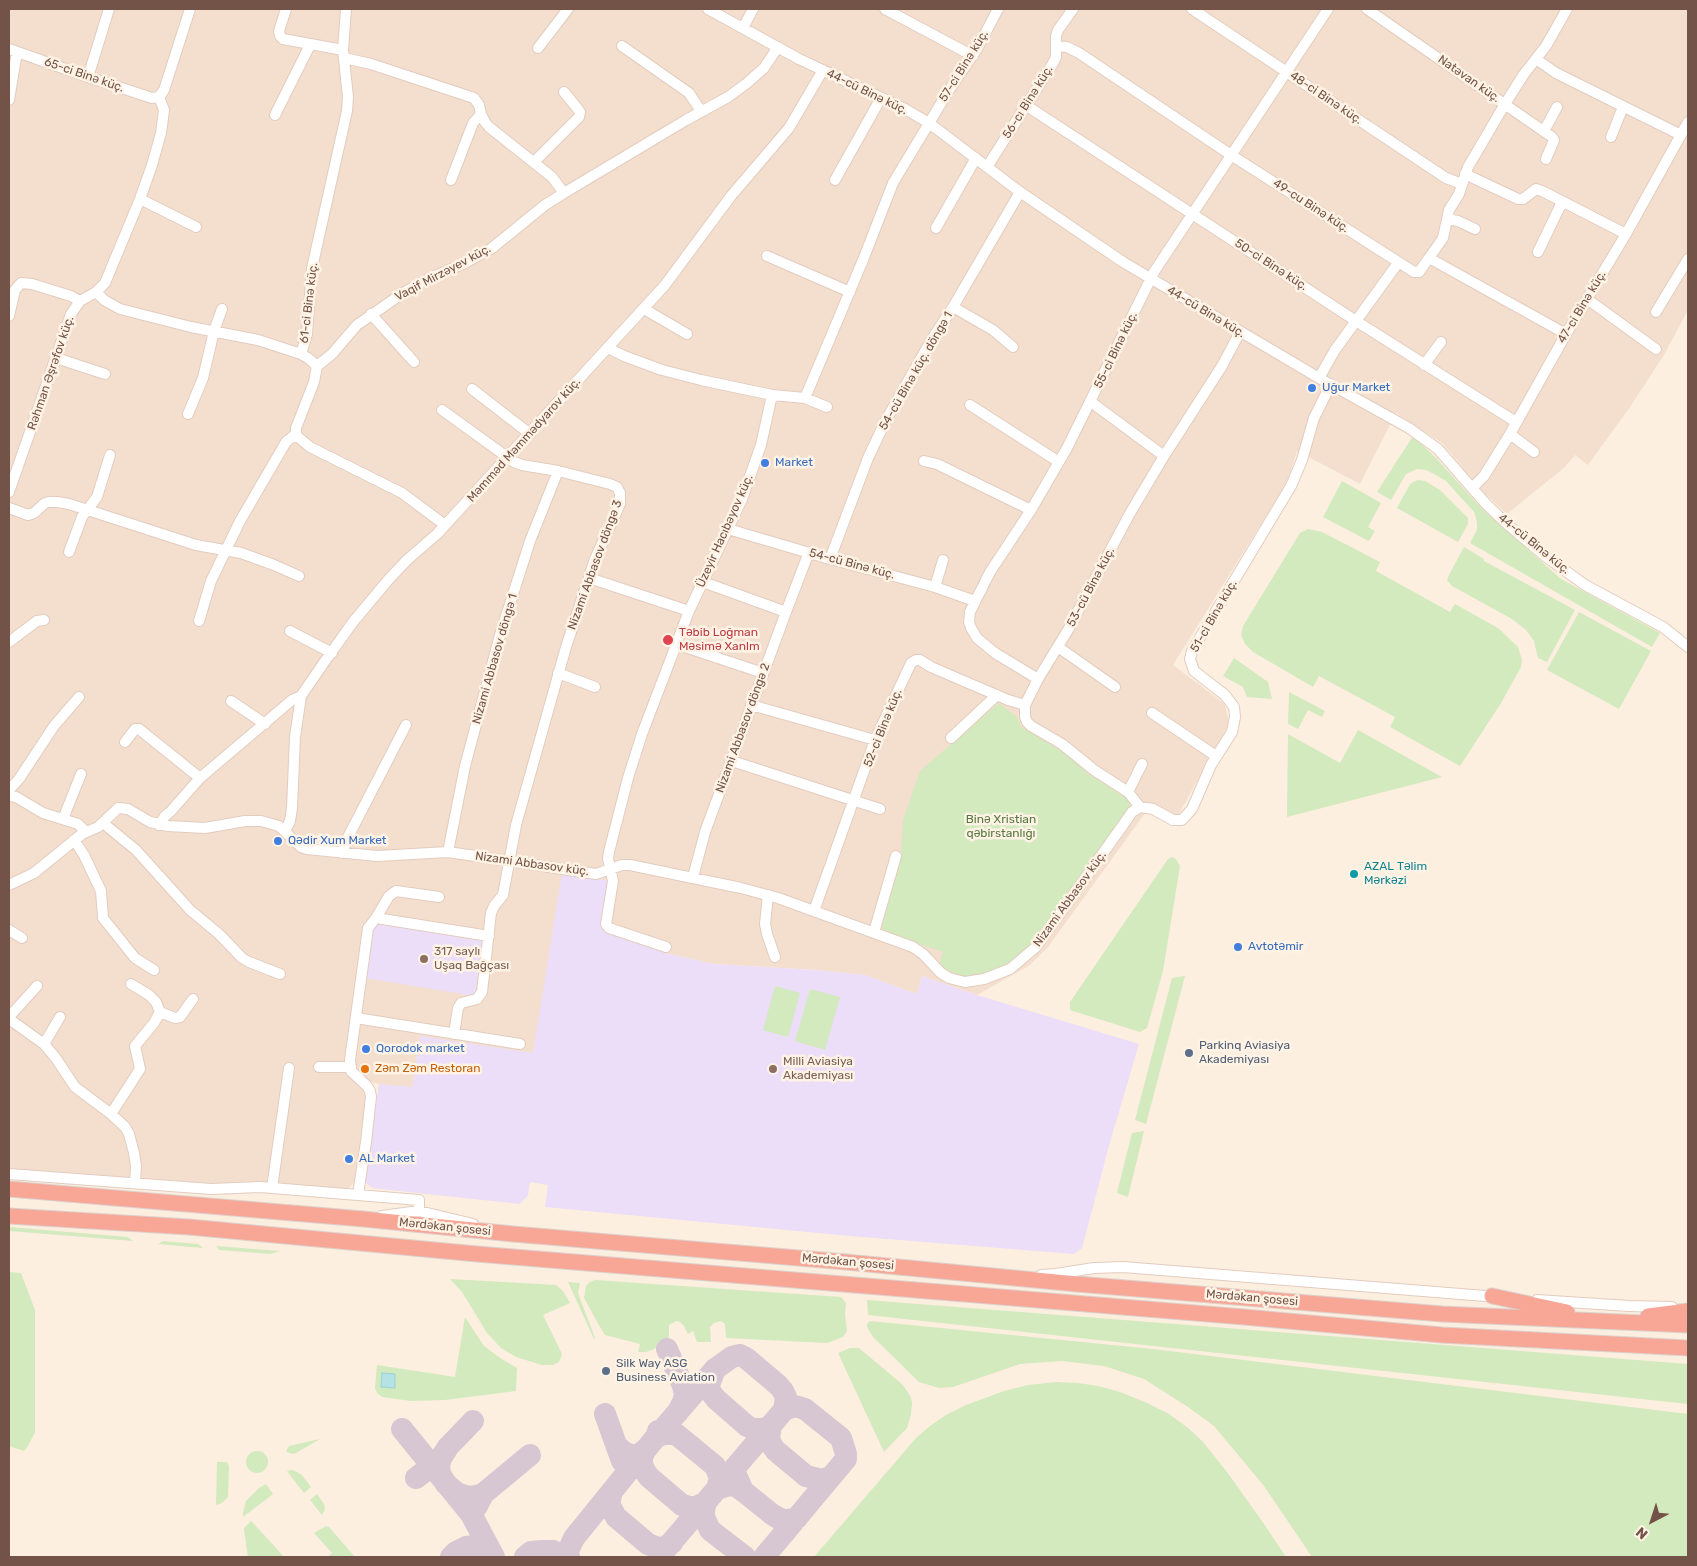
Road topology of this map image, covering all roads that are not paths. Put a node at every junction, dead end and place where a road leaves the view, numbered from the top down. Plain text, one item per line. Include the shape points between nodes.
1 (109, 9) edge
2 (190, 9) edge
3 (286, 9) edge
4 (346, 9) edge
5 (568, 9) edge
6 (708, 9) edge
7 (753, 9) edge
8 (885, 9) edge
9 (998, 9) edge
10 (1073, 9) edge
11 (1192, 9) edge
12 (1328, 9) edge
13 (1367, 9) edge
14 (1567, 9) edge
15 (743, 28) junction
16 (310, 45) junction
17 (622, 46) dead end
18 (1057, 46) junction
19 (778, 47) junction
20 (538, 48) dead end
21 (13, 50) edge
22 (344, 54) junction
23 (973, 56) junction
24 (1536, 59) junction
25 (823, 70) junction
26 (1286, 72) junction
27 (88, 78) junction
28 (564, 92) dead end
29 (159, 97) junction
30 (880, 98) junction
31 (9, 100) edge
32 (1505, 104) junction
33 (1027, 106) junction
34 (1624, 107) junction
35 (1556, 108) dead end
36 (701, 111) junction
37 (481, 114) junction
38 (275, 115) dead end
39 (1688, 122) edge
40 (929, 123) junction
41 (1544, 131) junction
42 (1681, 136) junction
43 (1611, 137) dead end
44 (1231, 154) junction
45 (976, 158) junction
46 (1546, 159) dead end
47 (534, 162) junction
48 (987, 167) junction
49 (1463, 179) junction
50 (451, 180) dead end
51 (835, 180) dead end
52 (1020, 192) junction
53 (564, 193) junction
54 (140, 199) junction
55 (1562, 202) junction
56 (1192, 213) junction
57 (1447, 219) junction
58 (196, 227) dead end
59 (936, 228) dead end
60 (1475, 229) dead end
61 (1626, 234) junction
62 (1538, 252) dead end
63 (767, 256) dead end
64 (1429, 258) junction
65 (1688, 259) edge
66 (1398, 263) junction
67 (1150, 279) junction
68 (96, 292) junction
69 (850, 292) junction
70 (1587, 299) junction
71 (80, 301) junction
72 (953, 307) junction
73 (222, 309) dead end
74 (644, 309) junction
75 (1656, 312) dead end
76 (371, 314) junction
77 (9, 316) edge
78 (1356, 321) junction
79 (214, 331) junction
80 (1240, 332) junction
81 (687, 334) dead end
82 (1566, 334) junction
83 (1440, 342) dead end
84 (1013, 347) dead end
85 (608, 348) junction
86 (1656, 349) dead end
87 (301, 354) junction
88 (56, 358) junction
89 (414, 362) dead end
90 (1424, 364) junction
91 (318, 366) junction
92 (105, 374) dead end
93 (1319, 378) junction
94 (1331, 384) junction
95 (472, 389) dead end
96 (772, 394) junction
97 (805, 398) junction
98 (1091, 402) junction
99 (970, 405) dead end
100 (826, 407) dead end
101 (442, 410) dead end
102 (188, 414) dead end
103 (1516, 422) junction
104 (296, 434) junction
105 (530, 434) junction
106 (1510, 434) junction
107 (1534, 452) dead end
108 (110, 455) dead end
109 (1164, 456) junction
110 (508, 458) junction
111 (924, 460) dead end
112 (1060, 462) junction
113 (558, 471) junction
114 (1472, 488) junction
115 (9, 492) edge
116 (9, 508) edge
117 (88, 510) junction
118 (1031, 510) junction
119 (445, 525) junction
120 (728, 528) junction
121 (227, 550) junction
122 (69, 552) dead end
123 (809, 552) junction
124 (830, 558) junction
125 (944, 560) dead end
126 (299, 576) dead end
127 (588, 578) junction
128 (703, 582) junction
129 (935, 587) junction
130 (975, 601) junction
131 (689, 610) junction
132 (786, 612) junction
133 (44, 620) dead end
134 (199, 621) dead end
135 (290, 631) dead end
136 (9, 642) edge
137 (676, 644) junction
138 (1686, 645) edge
139 (1058, 647) junction
140 (332, 653) junction
141 (763, 673) junction
142 (558, 674) junction
143 (1038, 679) junction
144 (595, 687) dead end
145 (1115, 687) dead end
146 (997, 695) junction
147 (302, 696) junction
148 (79, 697) dead end
149 (231, 701) dead end
150 (751, 705) junction
151 (1025, 705) junction
152 (1152, 713) dead end
153 (264, 724) junction
154 (406, 725) dead end
155 (951, 738) dead end
156 (876, 740) junction
157 (125, 742) dead end
158 (1216, 756) junction
159 (732, 761) junction
160 (1142, 764) dead end
161 (81, 774) dead end
162 (200, 778) junction
163 (1128, 792) junction
164 (9, 795) edge
165 (855, 800) junction
166 (1140, 807) junction
167 (880, 809) dead end
168 (63, 819) junction
169 (103, 823) junction
170 (159, 825) junction
171 (85, 831) junction
172 (285, 831) junction
173 (74, 840) junction
174 (448, 852) junction
175 (342, 853) junction
176 (896, 856) dead end
177 (510, 861) junction
178 (610, 869) junction
179 (694, 877) junction
180 (9, 885) edge
181 (768, 895) junction
182 (439, 897) dead end
183 (814, 911) junction
184 (376, 918) junction
185 (9, 930) edge
186 (874, 932) junction
187 (489, 936) junction
188 (22, 938) dead end
189 (666, 947) dead end
190 (775, 957) dead end
191 (154, 970) dead end
192 (280, 974) dead end
193 (131, 984) dead end
194 (36, 986) dead end
195 (193, 999) dead end
196 (160, 1012) junction
197 (60, 1017) dead end
198 (9, 1018) edge
199 (356, 1018) junction
200 (454, 1034) junction
201 (44, 1044) junction
202 (520, 1044) dead end
203 (319, 1067) dead end
204 (350, 1067) junction
205 (289, 1068) dead end
206 (111, 1114) junction
207 (9, 1174) edge
208 (135, 1183) junction
209 (272, 1188) junction
210 (9, 1189) edge
211 (358, 1194) junction
212 (419, 1211) junction
213 (9, 1216) edge
214 (364, 1219) junction
215 (513, 1234) junction
216 (984, 1275) junction
217 (1492, 1296) junction
218 (1688, 1306) edge
219 (1688, 1310) edge
220 (1610, 1321) junction
221 (1688, 1325) edge
222 (1688, 1348) edge

1 - 27 street
2 - 29 street
3 - 16 street via 280,36
4 - 22 street, 61-ci Binə küç.
5 - 20 street
6 - 15 street, 44-cü Binə küç.
7 - 15 street
8 - 23 street
9 - 23 street, 57-ci Binə küç.
10 - 18 street, 56-cı Binə küç. via 1058,30
11 - 26 street, 48-ci Binə küç.
12 - 26 street, 55-ci Binə küç.
13 - 32 street, Natəvan küç.
14 - 24 street
15 - 19 street, 44-cü Binə küç.
16 - 22 street
16 - 38 street
17 - 36 street via 688,93
18 - 33 street, 56-cı Binə küç. via 1056,57
18 - 44 street, 49-cu Binə küç. via 1080,53
19 - 25 street, 44-cü Binə küç.
19 - 36 street, Vaqif Mirzəyev küç. via 764,68 747,83
21 - 27 street, 65-ci Binə küç.
21 - 31 street
22 - 37 street via 470,96 478,101
22 - 87 street, 61-ci Binə küç. via 347,110 312,268 307,334
23 - 40 street, 57-ci Binə küç.
24 - 32 street
24 - 34 street via 1556,73
25 - 30 street, 44-cü Binə küç.
25 - 74 street, Məmməd Məmmədyarov küç. via 789,128 731,196
26 - 44 street, 55-ci Binə küç.
26 - 49 street, 48-ci Binə küç. via 1446,178
27 - 29 street, 65-ci Binə küç. via 152,98
28 - 47 street via 580,112 579,117
29 - 54 street, Rəhman Əşrəfov küç. via 164,110 161,133
30 - 40 street, 44-cü Binə küç.
30 - 51 street
32 - 41 street, Natəvan küç.
32 - 49 street
33 - 48 street, 56-cı Binə küç.
33 - 56 street, 50-ci Binə küç.
34 - 42 street
34 - 43 street
35 - 41 street
36 - 53 street, Vaqif Mirzəyev küç.
37 - 47 street via 489,127
37 - 50 street via 473,123
39 - 42 street, 47-ci Binə küç.
40 - 45 street, 44-cü Binə küç.
40 - 69 street via 893,183
41 - 46 street via 1554,140
42 - 61 street, 47-ci Binə küç.
44 - 56 street, 55-ci Binə küç.
44 - 66 street, 49-cu Binə küç.
45 - 48 street, 44-cü Binə küç.
45 - 59 street
47 - 53 street via 552,177
48 - 52 street, 44-cü Binə küç.
49 - 55 street, 48-ci Binə küç. via 1518,199 1536,189 1542,190
49 - 57 street
52 - 67 street, 44-cü Binə küç.
52 - 72 street, 54-cü Binə küç. döngə 1
53 - 76 street, Vaqif Mirzəyev küç. via 492,248 430,278
54 - 58 street
54 - 68 street, Rəhman Əşrəfov küç. via 108,279
55 - 61 street, 48-ci Binə küç.
55 - 62 street
56 - 67 street, 55-ci Binə küç.
56 - 78 street, 50-ci Binə küç.
57 - 60 street
57 - 64 street via 1443,238
61 - 70 street, 47-ci Binə küç.
63 - 69 street
64 - 66 street, 49-cu Binə küç. via 1417,273
64 - 82 street
65 - 75 street
66 - 78 street
67 - 80 street, 44-cü Binə küç.
67 - 98 street, 55-ci Binə küç.
68 - 71 street, Rəhman Əşrəfov küç.
68 - 79 street, 61-ci Binə küç. via 120,309
69 - 97 street
70 - 82 street, 47-ci Binə küç.
70 - 86 street
71 - 77 street via 22,283 15,290
71 - 88 street, Rəhman Əşrəfov küç. via 71,314
72 - 84 street via 993,330
72 - 124 street, 54-cü Binə küç. döngə 1 via 886,420
73 - 79 street
74 - 81 street
74 - 85 street, Məmməd Məmmədyarov küç.
76 - 89 street
76 - 91 street, Vaqif Mirzəyev küç.
78 - 90 street, 50-ci Binə küç.
78 - 93 street
79 - 87 street, 61-ci Binə küç. via 258,340
79 - 102 street via 203,378
80 - 93 street, 44-cü Binə küç.
80 - 109 street, 53-cü Binə küç.
82 - 103 street, 47-ci Binə küç.
83 - 90 street
85 - 96 street via 662,370
85 - 105 street, Məmməd Məmmədyarov küç.
87 - 91 street
88 - 92 street
88 - 115 street, Rəhman Əşrəfov küç.
90 - 103 street, 50-ci Binə küç.
91 - 104 street, Vaqif Mirzəyev küç.
93 - 94 street, 44-cü Binə küç.
94 - 114 street, 44-cü Binə küç. via 1403,424 1428,442 1449,460
94 - 158 street, 51-ci Binə küç. via 1314,418 1291,486 1192,651 1190,659 1194,671 1225,696 1234,708 1236,717 1232,732
95 - 105 street
96 - 97 street
96 - 120 street, Üzeyir Hacıbəyov küç. via 761,445
97 - 100 street
98 - 109 street
98 - 112 street, 55-ci Binə küç.
99 - 112 street
101 - 110 street, Nizami Abbasov döngə 3
103 - 106 street, 47-ci Binə küç.
104 - 119 street via 310,447 402,493
104 - 121 street via 286,442 254,495
105 - 110 street, Məmməd Məmmədyarov küç.
106 - 107 street
106 - 114 street, 47-ci Binə küç. via 1484,476
108 - 117 street via 96,497
109 - 139 street, 53-cü Binə küç.
110 - 113 street, Nizami Abbasov döngə 3 via 522,465
110 - 119 street, Məmməd Məmmədyarov küç.
111 - 118 street
112 - 118 street, 55-ci Binə küç.
113 - 127 street, Nizami Abbasov döngə 3 via 610,484 620,493 620,504
113 - 174 street, Nizami Abbasov döngə 1 via 530,541 500,635 465,766
114 - 138 street, 44-cü Binə küç. via 1507,524 1560,567 1663,627
116 - 117 street via 31,515 45,503 57,502
117 - 121 street via 196,545
117 - 122 street via 80,521
118 - 130 street, 55-ci Binə küç.
119 - 140 street, Məmməd Məmmədyarov küç. via 389,579
120 - 123 street, 54-cü Binə küç.
120 - 128 street, Üzeyir Hacıbəyov küç.
121 - 126 street via 256,557
121 - 134 street via 211,582
123 - 124 street, 54-cü Binə küç.
123 - 132 street, Nizami Abbasov döngə 2
124 - 129 street, 54-cü Binə küç.
125 - 129 street
127 - 131 street
127 - 142 street, Nizami Abbasov döngə 3
128 - 131 street, Üzeyir Hacıbəyov küç.
128 - 132 street
129 - 130 street, 54-cü Binə küç.
130 - 143 street, 55-ci Binə küç. via 969,622 977,638
131 - 137 street, Üzeyir Hacıbəyov küç.
132 - 141 street, Nizami Abbasov döngə 2
133 - 136 street via 37,621
135 - 140 street
137 - 141 street
137 - 178 street, Üzeyir Hacıbəyov küç. via 628,778 608,852
139 - 143 street, 53-cü Binə küç.
139 - 145 street
140 - 147 street, Məmməd Məmmədyarov küç.
141 - 150 street, Nizami Abbasov döngə 2
142 - 144 street
142 - 177 street, Nizami Abbasov döngə 3 via 521,807
143 - 151 street, 53-cü Binə küç.
146 - 151 street, 52-ci Binə küç.
146 - 155 street
146 - 156 street, 52-ci Binə küç. via 916,660 911,662
147 - 153 street via 292,700
147 - 172 street, Məmməd Məmmədyarov küç. via 295,737 292,808
148 - 164 street via 54,726
149 - 153 street
150 - 156 street
150 - 159 street, Nizami Abbasov döngə 2
151 - 163 street via 1025,717 1031,726 1062,744
152 - 158 street
153 - 162 street
154 - 175 street
156 - 165 street, 52-ci Binə küç.
157 - 162 street via 139,728
158 - 166 street, 51-ci Binə küç. via 1192,809 1182,820 1173,820 1153,809
159 - 165 street
159 - 179 street, Nizami Abbasov döngə 2 via 703,840
160 - 163 street
161 - 168 street
162 - 170 street
163 - 166 street
164 - 168 street via 43,813
165 - 167 street
165 - 183 street, 52-ci Binə küç.
166 - 186 street, Nizami Abbasov küç. via 1122,825 1036,947 1004,972 984,979 957,980 941,973 918,949
168 - 171 street via 78,824
169 - 170 street, Nizami Abbasov küç. via 121,807
169 - 171 street, Nizami Abbasov küç.
169 - 192 street via 136,850 190,910 242,958
170 - 172 street, Nizami Abbasov küç. via 205,828 261,821
171 - 173 street, Nizami Abbasov küç.
172 - 175 street, Nizami Abbasov küç. via 301,847
173 - 180 street, Nizami Abbasov küç. via 34,872
173 - 191 street via 101,891 103,918 135,958
174 - 175 street, Nizami Abbasov küç. via 387,856
174 - 177 street, Nizami Abbasov küç.
176 - 186 street
177 - 178 street, Nizami Abbasov küç. via 596,874
177 - 187 street, Nizami Abbasov döngə 3 via 503,895 491,913
178 - 179 street, Nizami Abbasov küç. via 630,865
178 - 189 street, Üzeyir Hacıbəyov küç. via 613,881 606,924
179 - 181 street, Nizami Abbasov küç.
181 - 183 street, Nizami Abbasov küç.
181 - 190 street via 765,924
182 - 184 street via 396,891 389,896
183 - 186 street, Nizami Abbasov küç.
184 - 187 street
184 - 199 street via 368,928
185 - 188 street
187 - 200 street, Nizami Abbasov döngə 3 via 482,992 477,999 461,1003
193 - 196 street via 149,995
194 - 198 street
195 - 196 street via 180,1017
196 - 206 street via 135,1046 140,1069
197 - 201 street
198 - 201 street
199 - 200 street
199 - 204 street
200 - 202 street
201 - 206 street via 75,1087
203 - 204 street
204 - 211 street via 367,1086 371,1097
205 - 209 street
206 - 208 street via 125,1127 132,1142
207 - 208 street
208 - 209 street via 211,1189
209 - 211 street
210 - 214 highway, Mərdəkan şosesi
211 - 212 street via 419,1200
212 - 214 street
212 - 215 street
213 - 222 highway, Mərdəkan şosesi via 189,1227 1442,1335
214 - 215 highway, Mərdəkan şosesi
215 - 216 highway, Mərdəkan şosesi
216 - 217 street via 1049,1275 1123,1267
216 - 220 highway, Mərdəkan şosesi via 1442,1314
217 - 218 street via 1629,1306
217 - 220 highway
219 - 220 highway
220 - 221 highway, Mərdəkan şosesi

